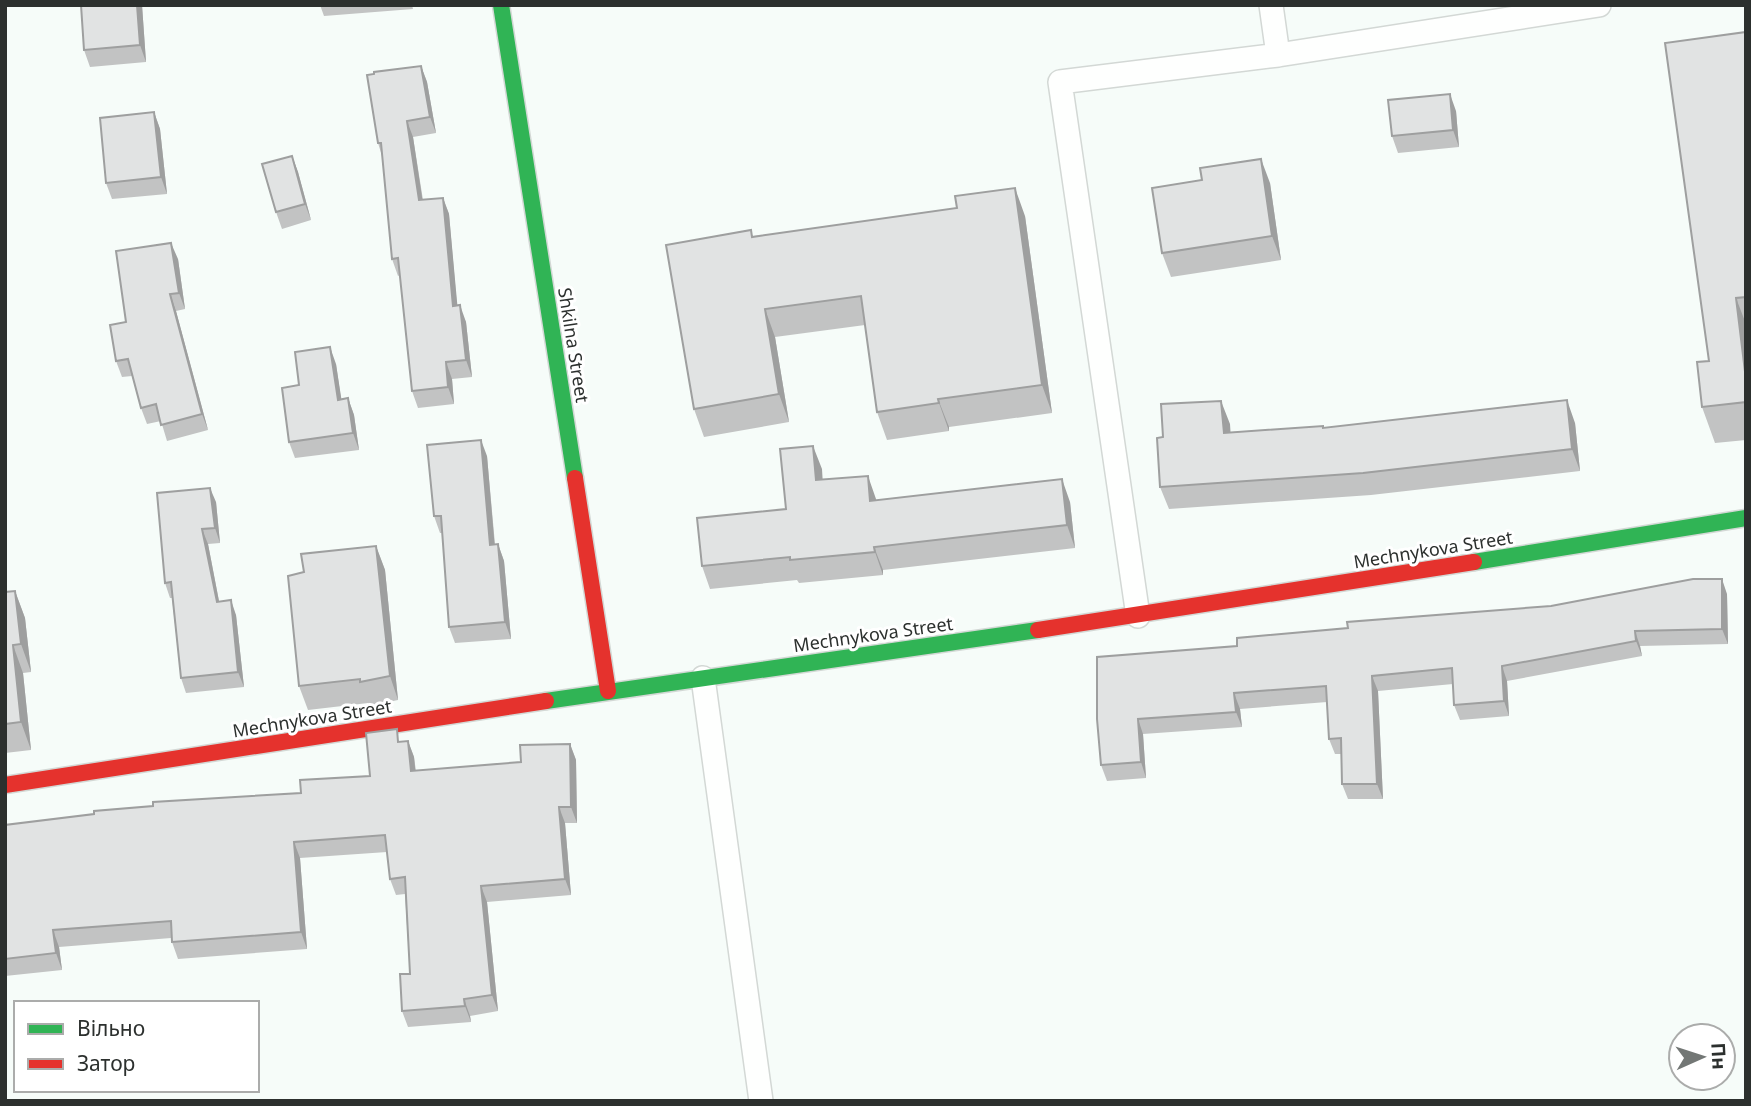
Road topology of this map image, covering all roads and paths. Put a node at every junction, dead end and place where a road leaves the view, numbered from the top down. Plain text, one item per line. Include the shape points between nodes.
1 (501, 5) edge
2 (1272, 5) edge
3 (1599, 5) edge
4 (1278, 54) junction
5 (1746, 519) edge
6 (1138, 616) junction
7 (703, 678) junction
8 (608, 691) junction
9 (5, 785) edge
10 (761, 1101) edge

1 - 8 street, Shkilna Street
2 - 4 lane
3 - 4 lane
4 - 6 lane via 1060,82
5 - 6 street, Mechnykova Street
6 - 7 street, Mechnykova Street
7 - 8 street, Mechnykova Street
7 - 10 lane
8 - 9 street, Mechnykova Street

